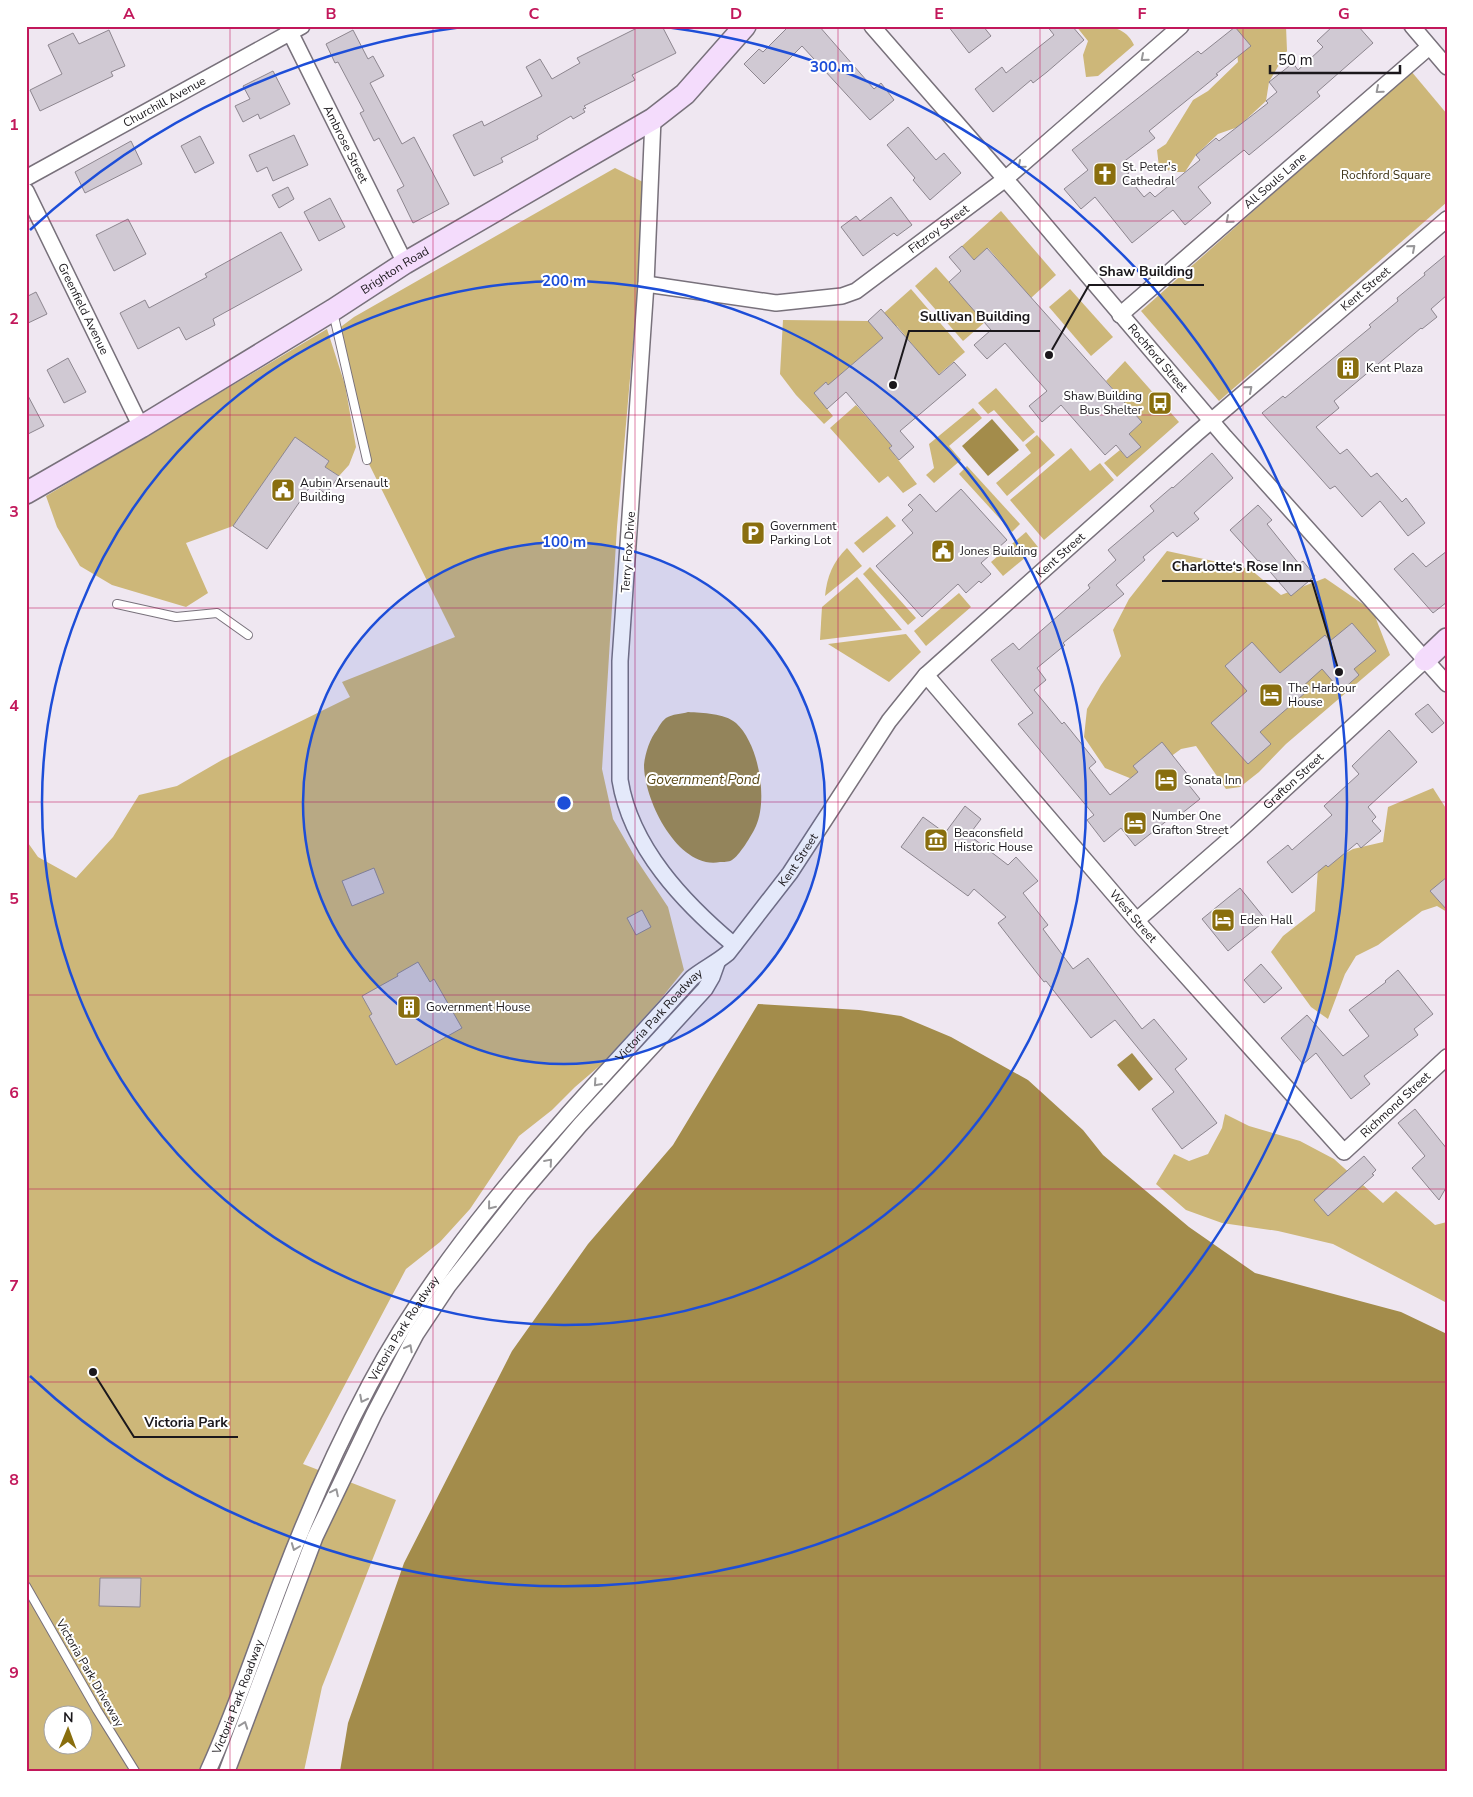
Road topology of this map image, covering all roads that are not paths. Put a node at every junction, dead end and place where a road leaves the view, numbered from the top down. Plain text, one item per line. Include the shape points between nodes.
1 (745, 26) edge
2 (872, 26) edge
3 (1181, 26) edge
4 (1412, 26) edge
5 (293, 28) edge
6 (1428, 46) junction
7 (1447, 68) edge
8 (653, 119) junction
9 (26, 178) edge
10 (1004, 180) junction
11 (26, 191) edge
12 (1447, 219) edge
13 (405, 263) junction
14 (646, 284) junction
15 (333, 310) junction
16 (1120, 315) junction
17 (1212, 420) junction
18 (141, 427) junction
19 (367, 460) dead end
20 (26, 493) edge
21 (117, 604) dead end
22 (248, 635) dead end
23 (1447, 639) edge
24 (1426, 660) junction
25 (926, 676) junction
26 (1447, 684) edge
27 (1137, 920) junction
28 (734, 945) junction
29 (717, 963) junction
30 (1447, 1057) edge
31 (1344, 1152) joint
32 (26, 1586) edge
33 (135, 1771) edge
34 (208, 1771) edge
35 (227, 1771) edge

1 - 8 main road, Brighton Road via 685,94
2 - 10 street, Rochford Street
3 -> 10 street, Fitzroy Street
4 - 6 street
5 - 9 street, Churchill Avenue
5 - 13 street, Ambrose Street
6 - 7 street
6 -> 16 street, All Souls Lane
8 - 13 main road, Brighton Road
8 - 14 street, Terry Fox Drive
10 - 14 street, Fitzroy Street via 856,291 842,296 776,303
10 - 16 street, Rochford Street
11 - 18 street, Greenfield Avenue
17 -> 12 street, Kent Street
13 - 15 main road, Brighton Road
14 - 28 street, Terry Fox Drive via 620,661 622,797 641,841 670,880 699,915
15 - 18 main road, Brighton Road
15 - 19 lane
16 - 17 street, Rochford Street
17 - 24 street, Rochford Street
17 - 25 street, Kent Street
18 - 20 main road, Brighton Road
21 - 22 lane via 176,617 217,614
23 - 24 main road, Grafton Street
24 - 26 street, Rochford Street
24 - 27 street, Grafton Street
25 - 27 street, West Street
25 - 28 street, Kent Street via 889,721 790,873
27 - 31 street, West Street
28 - 29 street, Victoria Park Roadway
29 -> 34 street, Victoria Park Roadway via 692,978 548,1138 463,1240 419,1300 370,1384 315,1499
35 -> 29 street, Victoria Park Roadway via 315,1537 416,1334 480,1244 580,1125 705,989
30 - 31 street, Richmond Street
32 - 33 lane, Victoria Park Driveway

